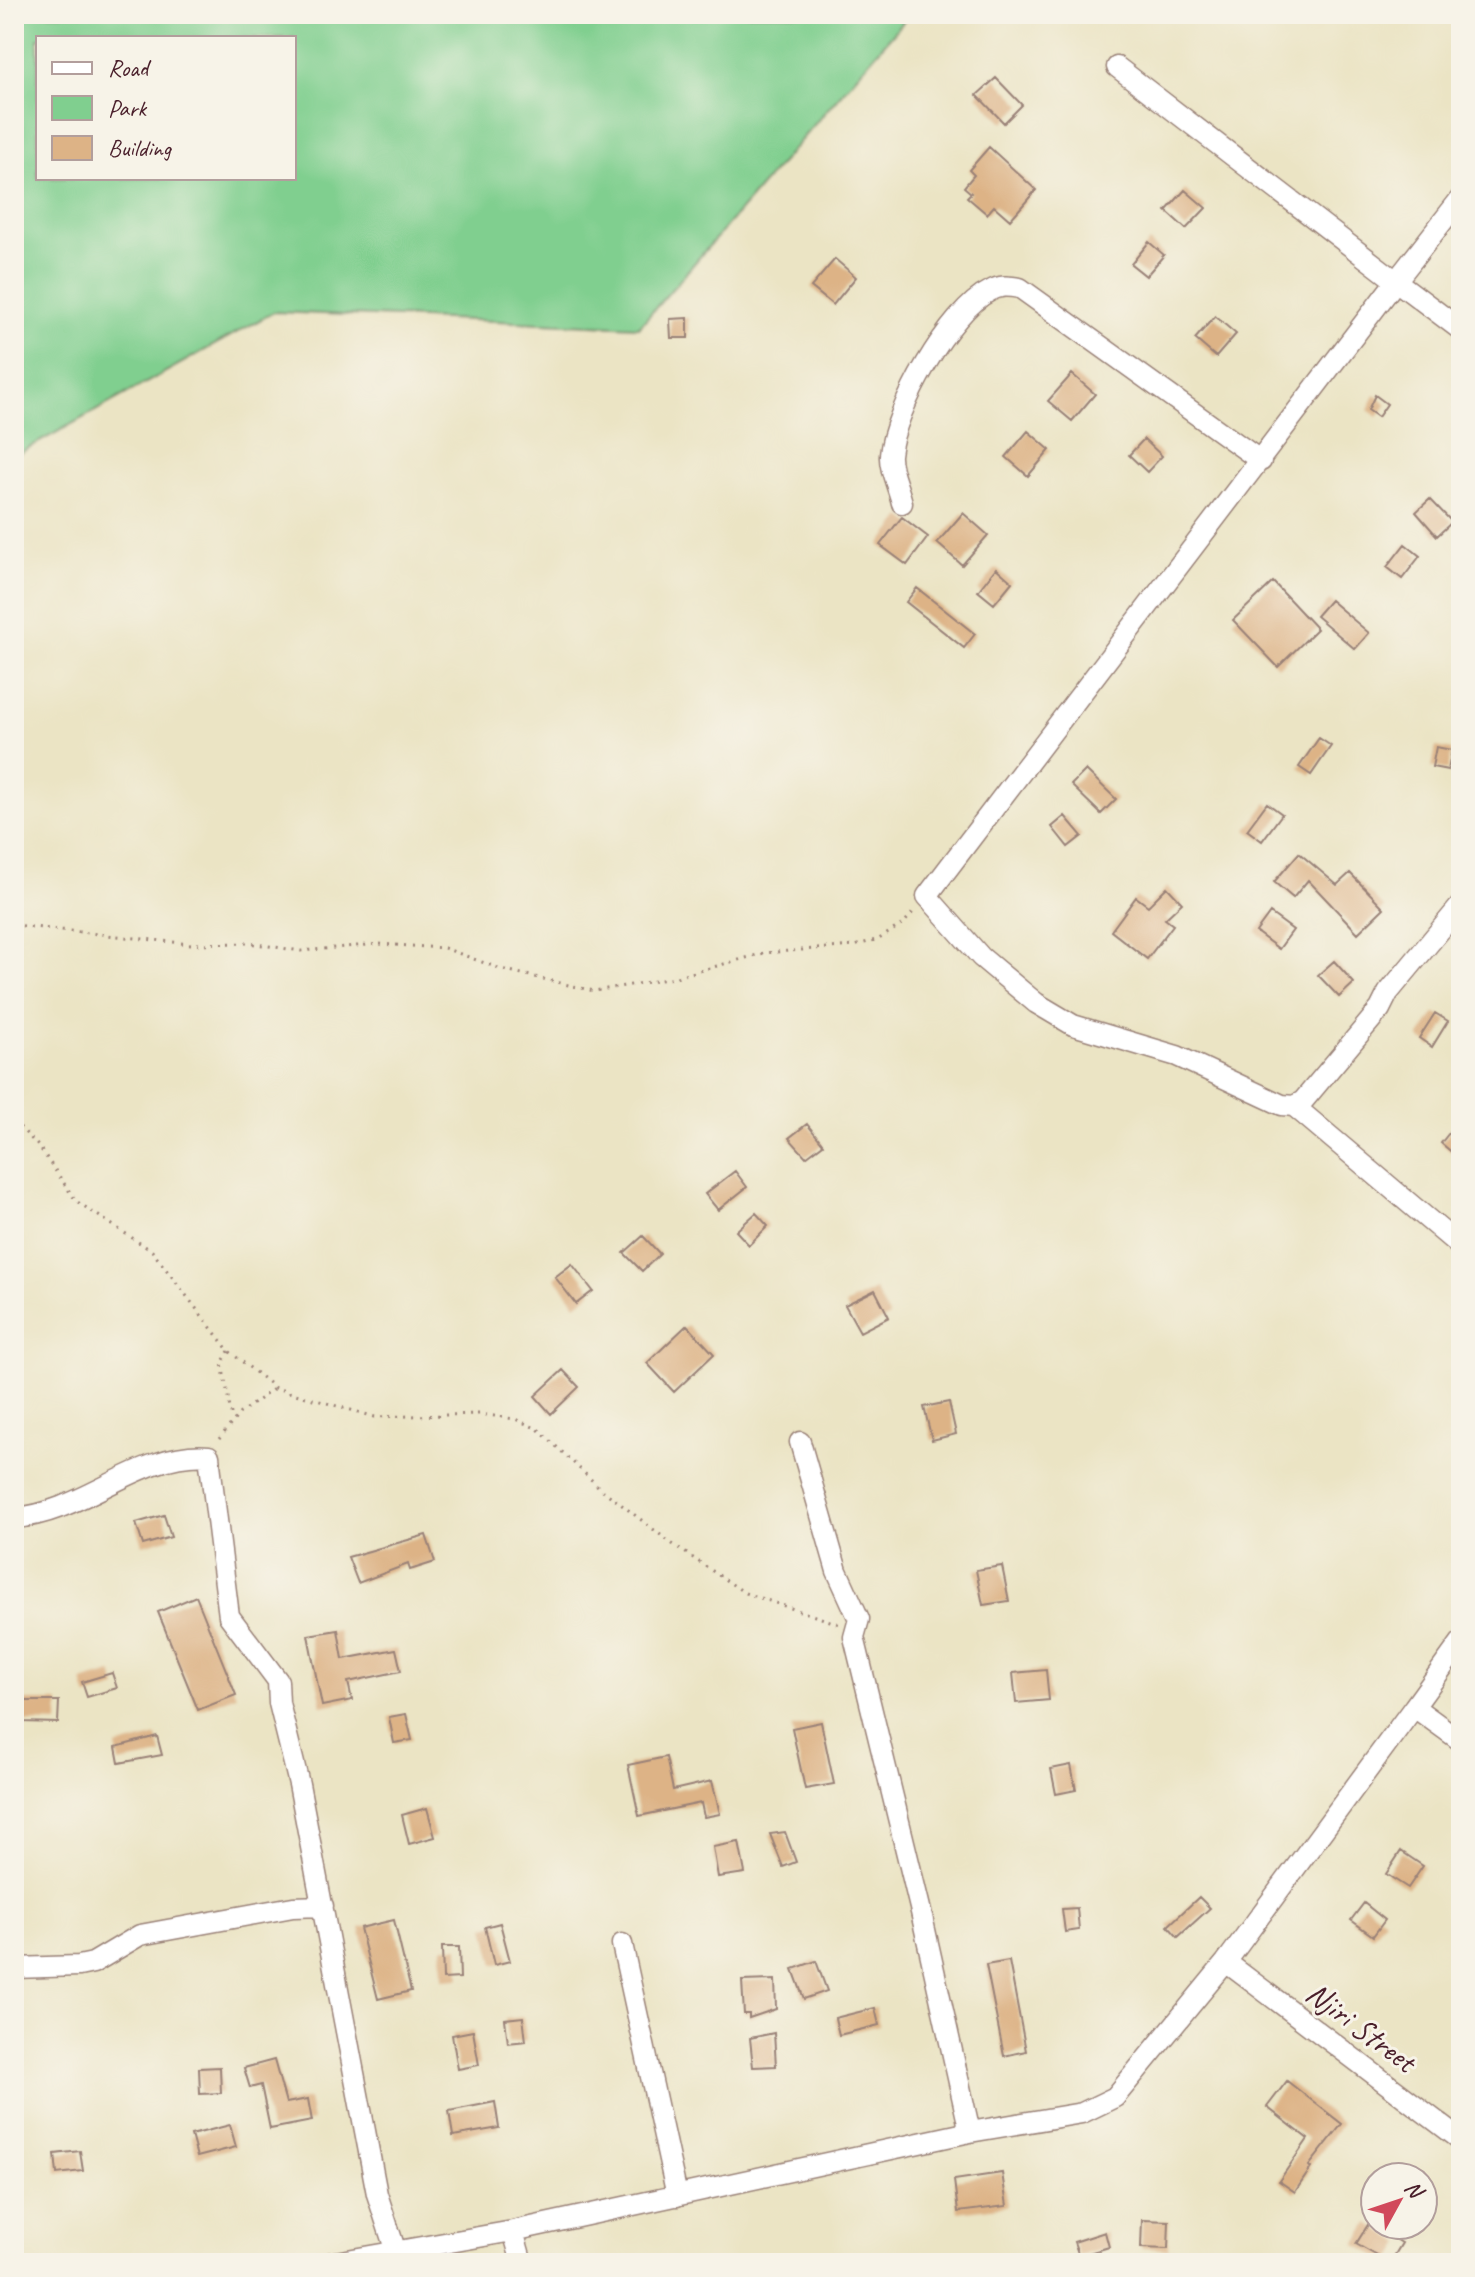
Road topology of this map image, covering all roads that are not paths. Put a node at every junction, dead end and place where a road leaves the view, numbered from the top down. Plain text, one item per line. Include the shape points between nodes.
1 (1117, 67) dead end
2 (1461, 198) edge
3 (1396, 281) junction
4 (1461, 330) edge
5 (1261, 461) junction
6 (902, 503) dead end
7 (1461, 905) edge
8 (1294, 1106) junction
9 (1461, 1247) edge
10 (800, 1442) dead end
11 (14, 1518) edge
12 (1461, 1642) edge
13 (1414, 1707) junction
14 (1461, 1741) edge
15 (323, 1906) junction
16 (622, 1944) dead end
17 (1226, 1962) junction
18 (14, 1968) edge
19 (970, 2132) junction
20 (1461, 2140) edge
21 (677, 2196) junction
22 (513, 2231) junction
23 (395, 2249) junction
24 (330, 2263) edge
25 (522, 2263) edge

1 - 3 street
2 - 3 street
3 - 4 street
3 - 5 street
5 - 6 street via 1020,288 1003,286 987,292 944,335 905,399 890,457
5 - 8 street via 927,896 981,957 1036,1003 1073,1025 1177,1056
7 - 8 street via 1380,1009
8 - 9 street
10 - 19 street via 837,1571 859,1619 854,1637
11 - 15 street via 70,1505 176,1456 209,1456 229,1616 278,1681
12 - 13 street
13 - 14 street
13 - 17 street
15 - 18 street via 140,1935 79,1966
15 - 23 street via 377,2194
16 - 21 street
17 - 19 street via 1115,2097 1082,2113
17 - 20 street, Njiri Street
19 - 21 street
21 - 22 street
22 - 23 street
22 - 25 street
23 - 24 street

